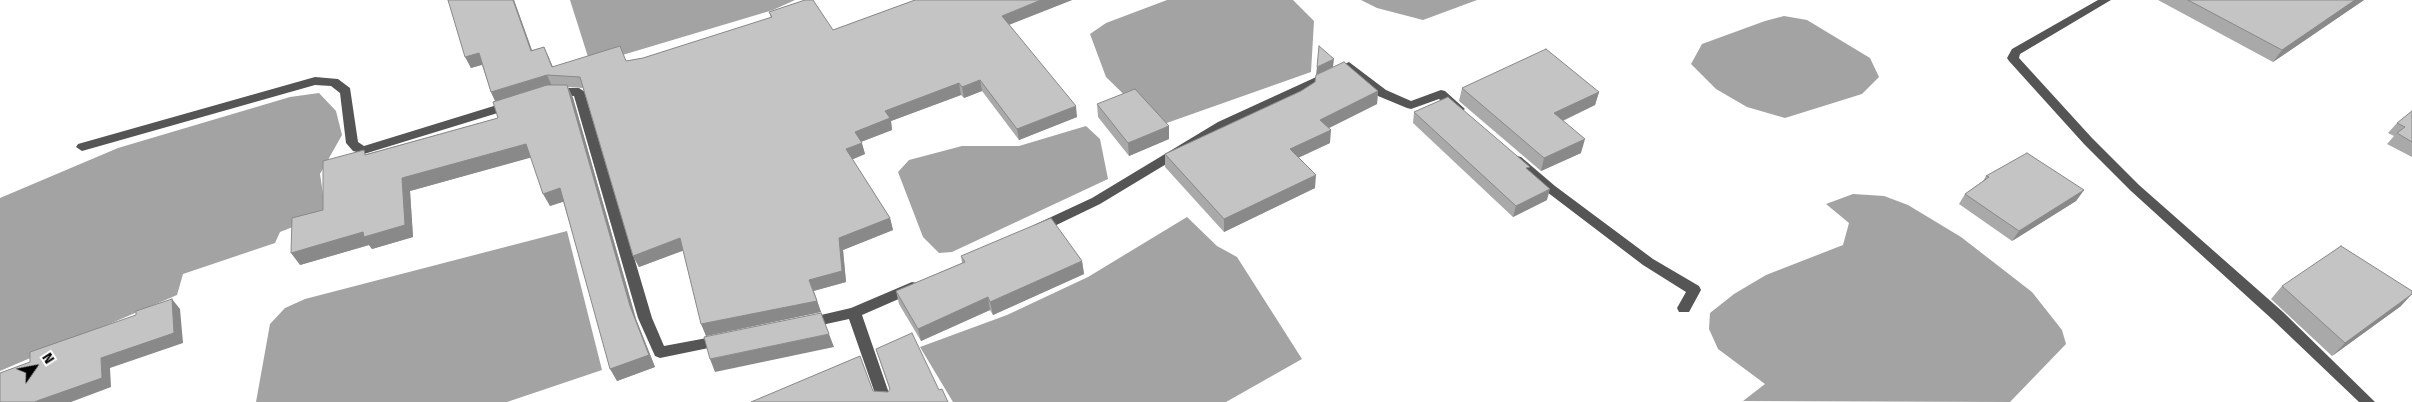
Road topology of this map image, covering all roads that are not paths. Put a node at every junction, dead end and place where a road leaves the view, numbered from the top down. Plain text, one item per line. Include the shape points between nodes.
1 (2106, 0) edge
2 (543, 95) edge
3 (524, 101) edge
4 (1471, 119) edge
5 (82, 147) dead end
6 (1507, 151) edge
7 (1024, 235) edge
8 (926, 281) edge
9 (1684, 308) dead end
10 (854, 313) junction
11 (796, 325) edge
12 (738, 337) edge
13 (885, 402) edge
14 (2368, 402) edge

1 - 14 street via 2016,52 2014,58 2088,141
2 - 12 street via 566,90 579,92 645,318 660,352
3 - 5 street via 364,150 352,143 346,91 334,82 315,81
4 - 7 street via 1441,94 1411,105 1382,93 1349,66 1222,125 1096,201
6 - 9 street via 1551,189 1648,262 1694,290
8 - 10 street
10 - 11 street
10 - 13 street

